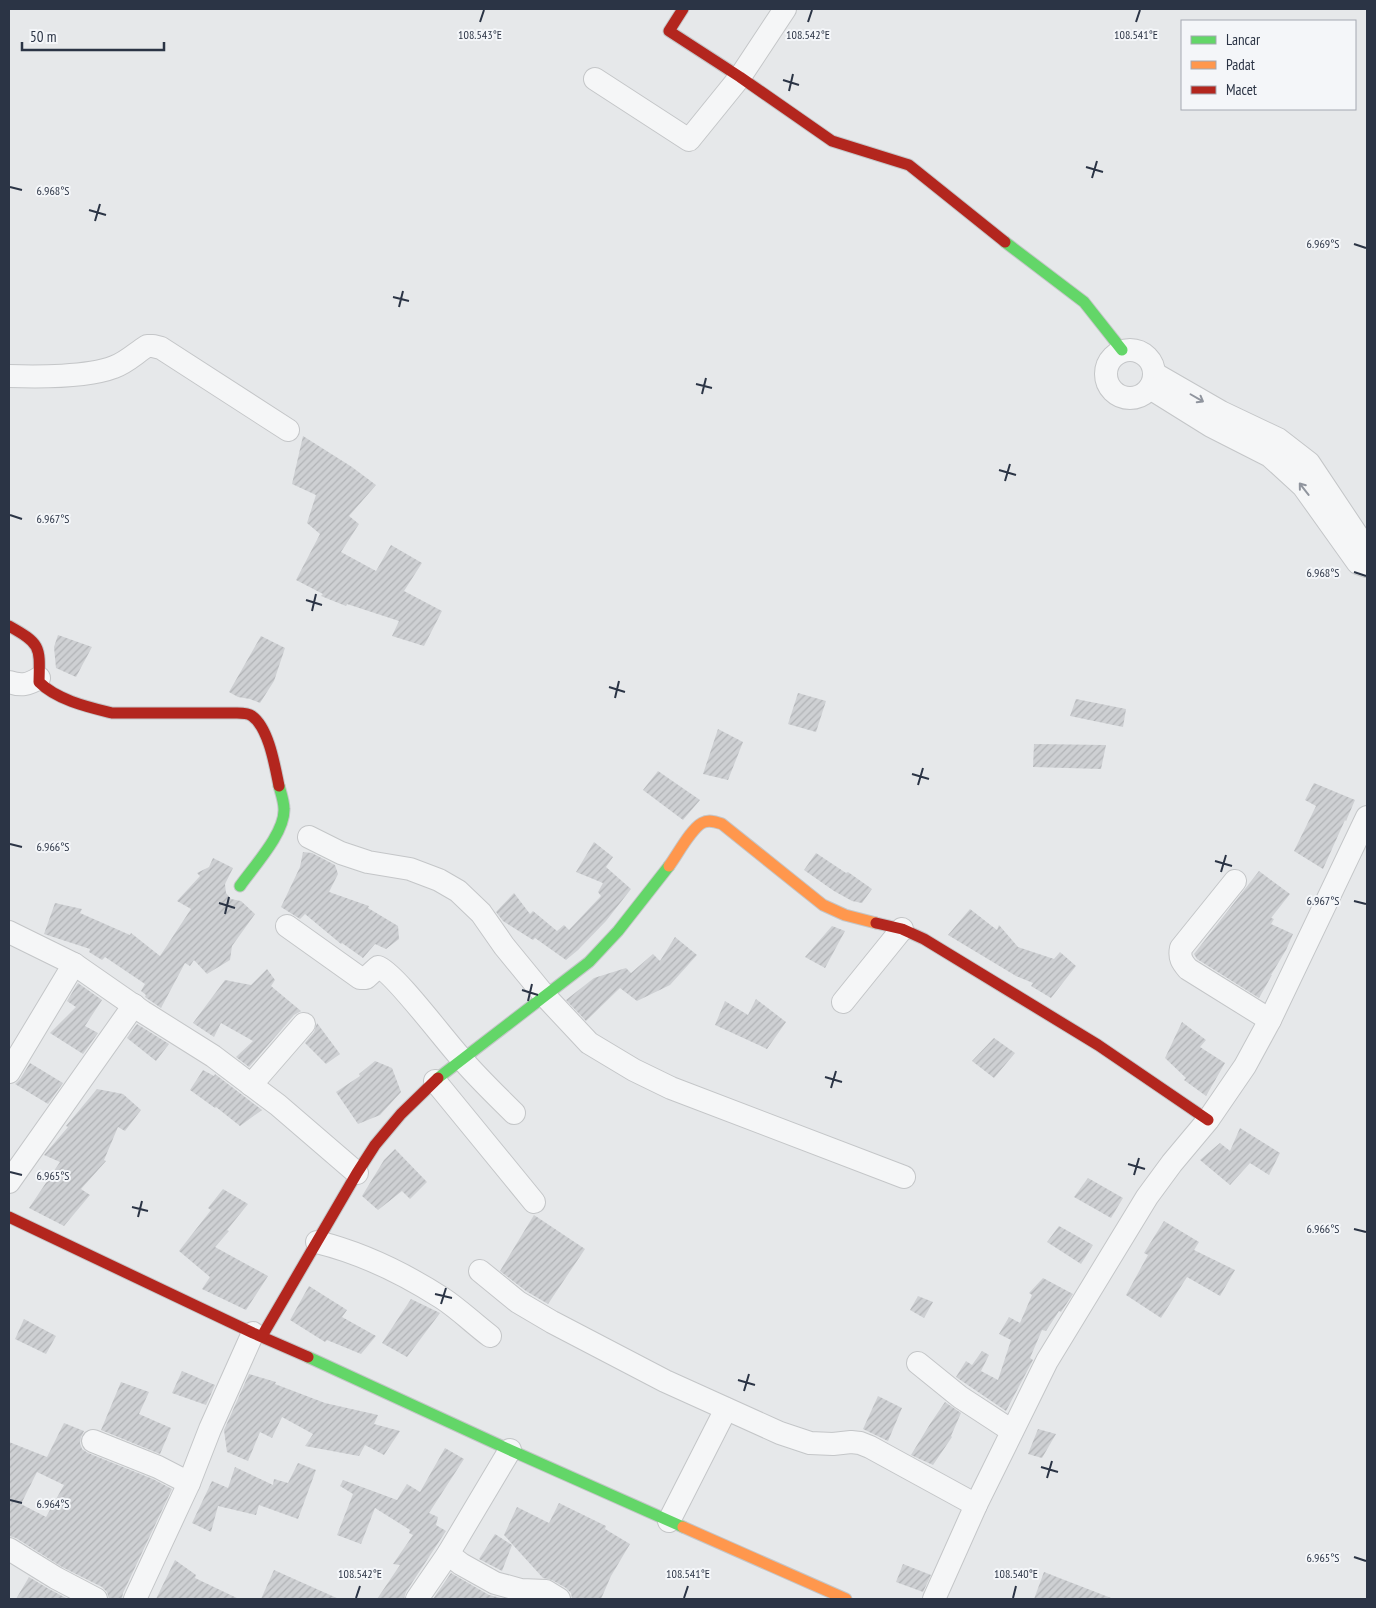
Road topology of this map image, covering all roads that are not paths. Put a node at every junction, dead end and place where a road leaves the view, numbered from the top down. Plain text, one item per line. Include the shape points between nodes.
1 (785, 9) edge
2 (679, 10) edge
3 (740, 77) junction
4 (596, 79) dead end
5 (1122, 350) junction
6 (9, 376) edge
7 (1152, 381) junction
8 (288, 430) dead end
9 (1329, 510) junction
10 (1367, 548) edge
11 (1367, 566) edge
12 (9, 626) edge
13 (39, 678) junction
14 (9, 682) edge
15 (1367, 817) edge
16 (309, 837) dead end
17 (1235, 881) dead end
18 (240, 886) dead end
19 (287, 926) dead end
20 (902, 929) junction
21 (9, 932) edge
22 (74, 964) junction
23 (545, 996) junction
24 (843, 1002) dead end
25 (134, 1005) junction
26 (1270, 1020) junction
27 (304, 1024) dead end
28 (462, 1059) junction
29 (9, 1072) edge
30 (435, 1082) junction
31 (251, 1085) junction
32 (514, 1113) dead end
33 (1208, 1120) junction
34 (357, 1173) junction
35 (904, 1177) dead end
36 (9, 1182) edge
37 (534, 1202) dead end
38 (10, 1219) edge
39 (317, 1242) junction
40 (480, 1271) dead end
41 (258, 1334) junction
42 (490, 1336) dead end
43 (918, 1363) dead end
44 (726, 1409) junction
45 (1012, 1431) junction
46 (93, 1441) dead end
47 (510, 1450) junction
48 (189, 1483) junction
49 (976, 1505) junction
50 (669, 1521) junction
51 (9, 1549) edge
52 (448, 1554) junction
53 (96, 1599) edge
54 (135, 1599) edge
55 (417, 1599) edge
56 (559, 1599) edge
57 (846, 1599) edge
58 (934, 1599) edge

1 - 3 street
2 - 3 street via 669,31
3 - 4 street via 689,140
3 - 5 street via 832,141 909,165 1084,302
5 - 7 street via 1137,350 1150,360
5 - 7 street via 1110,360 1105,374 1110,388 1122,398 1138,397
6 - 8 street via 101,371 115,367 147,346 153,346 161,348
7 - 9 street via 1278,439 1309,463
9 - 10 street
9 - 11 street via 1358,563
12 - 13 street via 36,644 40,651
13 - 14 street via 30,684
13 - 18 street via 46,690 112,713 234,713 254,717 266,735 284,808 278,833
15 - 26 street
16 - 23 street via 341,853 368,862 410,869 458,890 481,912
17 - 26 street via 1181,948 1179,956 1188,969
19 - 28 street via 360,978 366,978 378,967 383,969
20 - 23 street via 845,915 823,905 722,824 708,821 692,832 618,931 589,962
20 - 24 street
20 - 33 street via 945,951 1098,1044
21 - 22 street
22 - 25 street
22 - 29 street
23 - 28 street
23 - 35 street via 589,1043 642,1074
25 - 31 street
25 - 36 street
26 - 33 street via 1245,1066
27 - 31 street
28 - 30 street
28 - 32 street
30 - 34 street via 401,1114
30 - 37 street
31 - 34 street
33 - 45 street via 1147,1197 1047,1361
34 - 39 street
38 - 41 street
39 - 41 street
39 - 42 street via 365,1257 408,1277 444,1299
40 - 44 street via 518,1302 552,1322
41 - 47 street
41 - 48 street via 210,1429
43 - 45 street via 960,1397
44 - 49 street via 780,1434 810,1443 860,1443
44 - 50 street
45 - 49 street
46 - 48 street
47 - 50 street
47 - 52 street
48 - 54 street
49 - 58 street
50 - 57 street
51 - 53 street
52 - 55 street
52 - 56 street via 495,1583 521,1590 546,1591

